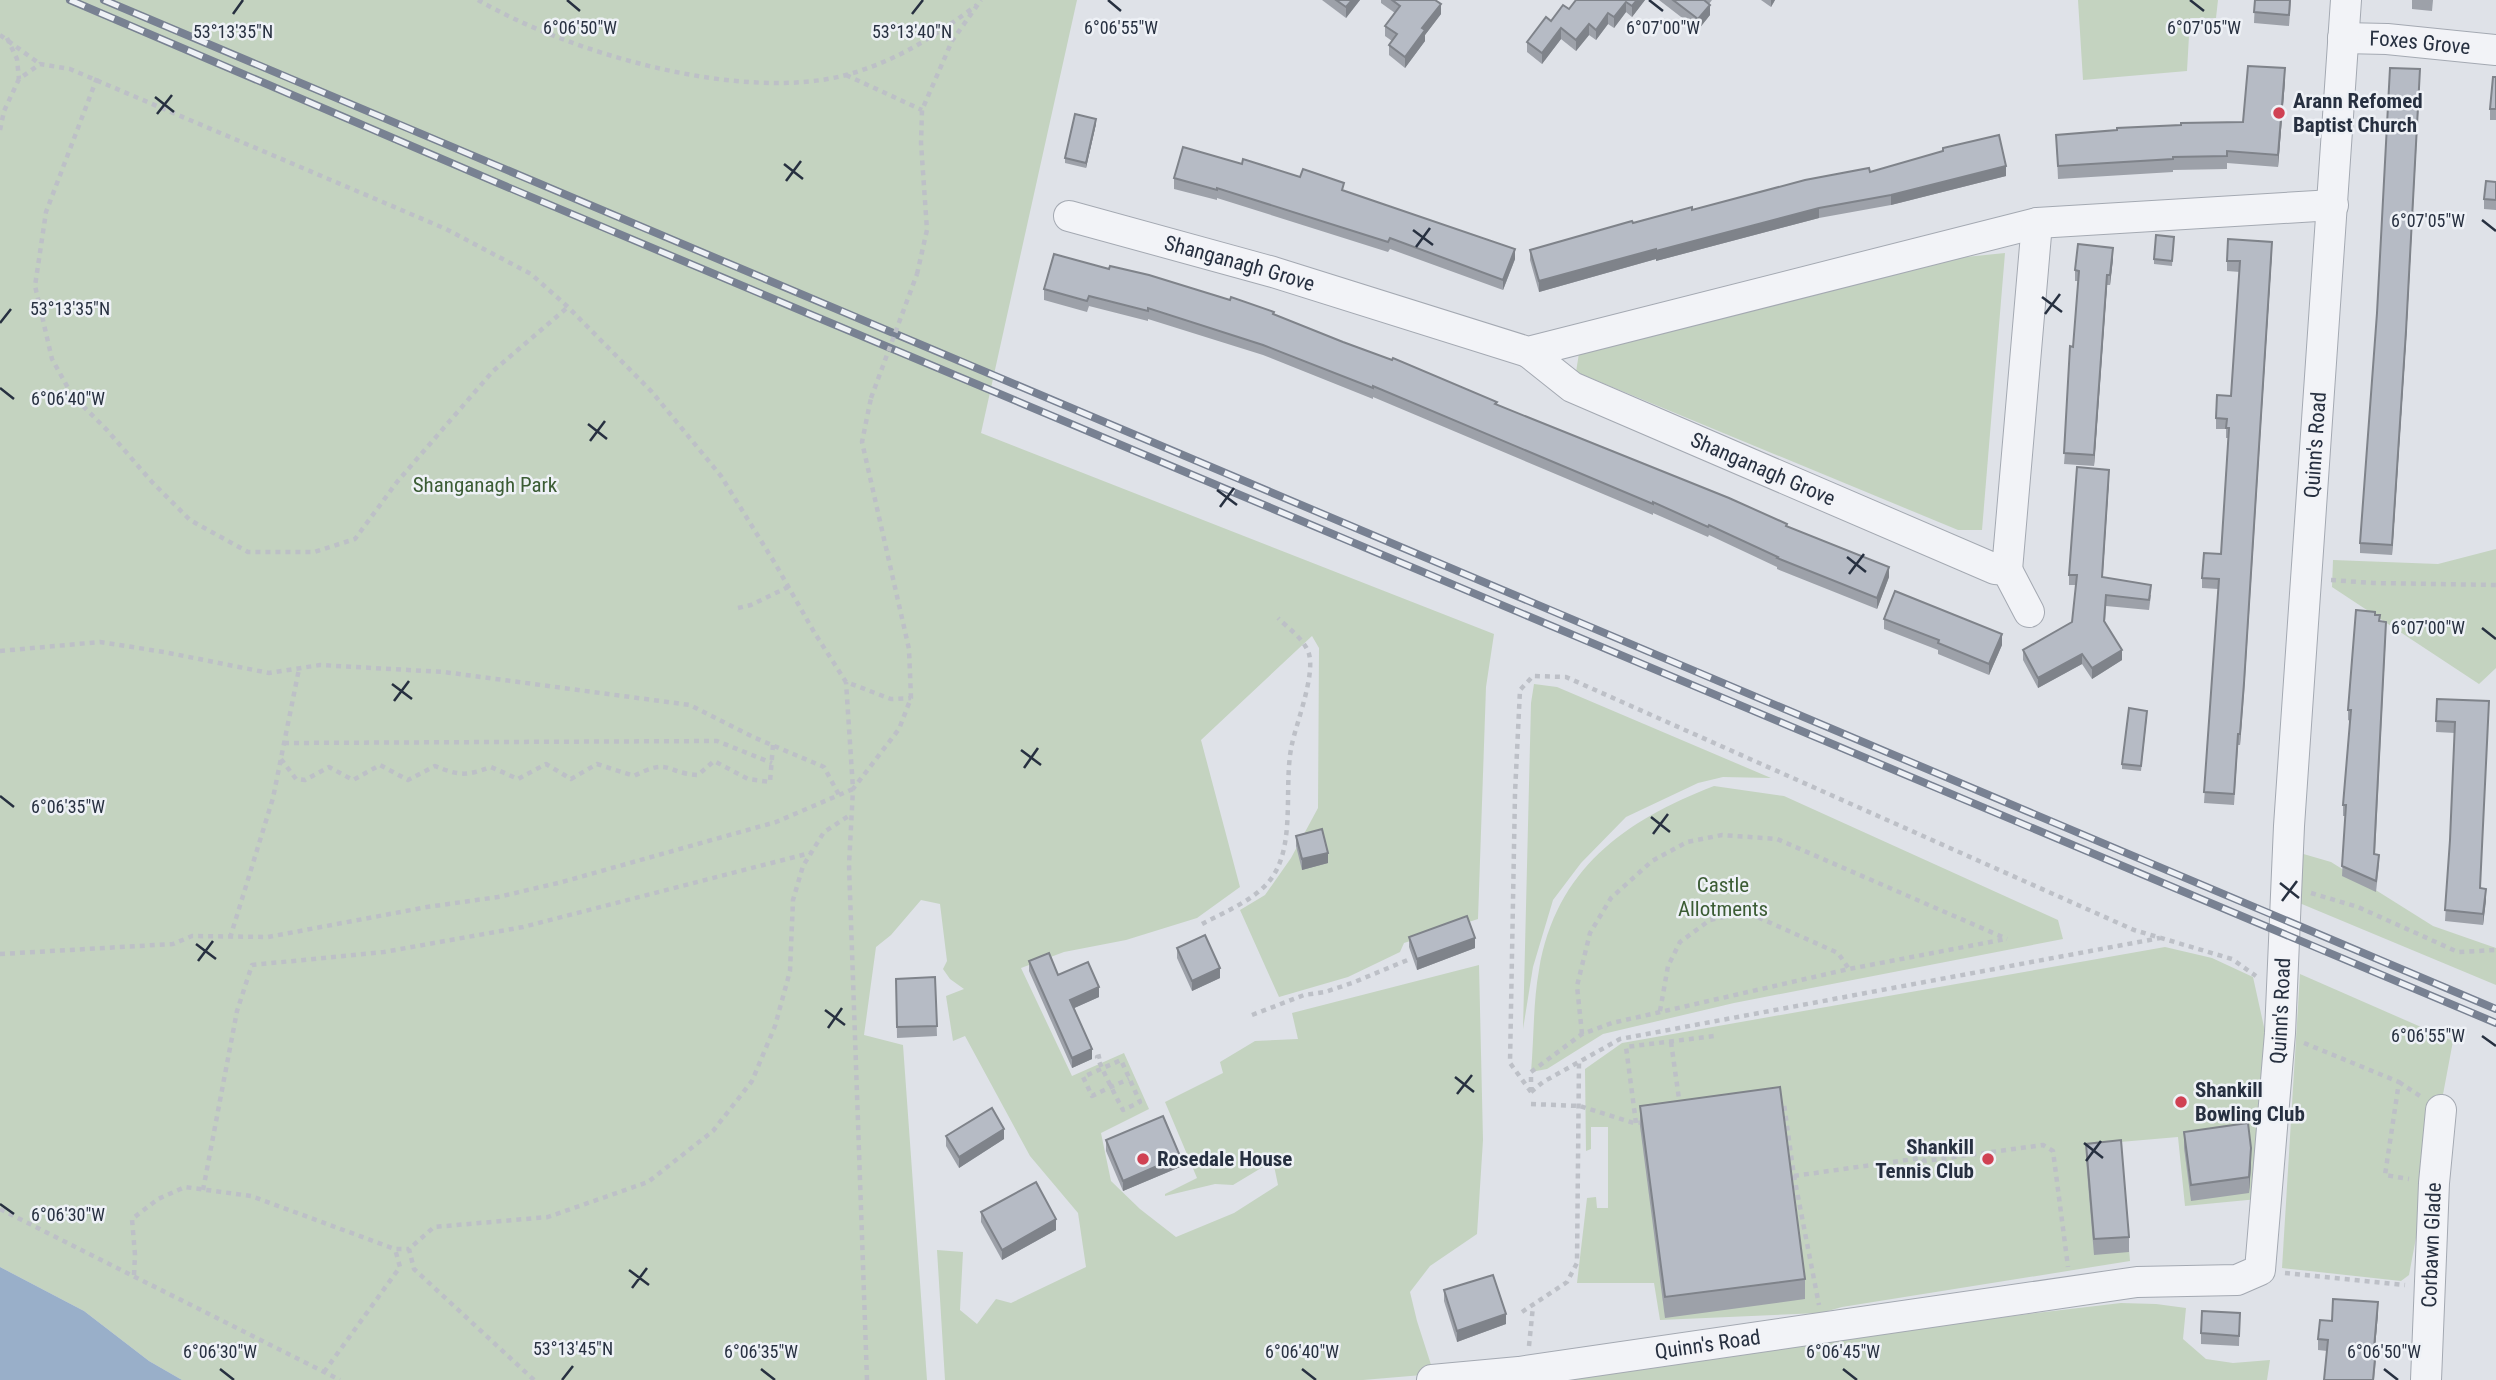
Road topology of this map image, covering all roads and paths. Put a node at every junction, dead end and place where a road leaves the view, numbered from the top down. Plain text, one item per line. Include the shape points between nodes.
1 (478, 0) edge
2 (981, 0) edge
3 (2346, 0) edge
4 (976, 5) junction
5 (0, 35) edge
6 (6, 38) junction
7 (2343, 38) junction
8 (2496, 50) edge
9 (40, 64) junction
10 (846, 75) junction
11 (97, 78) junction
12 (19, 79) junction
13 (922, 110) junction
14 (0, 130) edge
15 (2333, 205) junction
16 (1069, 216) dead end
17 (2037, 223) junction
18 (568, 307) junction
19 (1528, 352) junction
20 (2007, 570) junction
21 (2306, 578) junction
22 (2496, 584) edge
23 (788, 587) junction
24 (738, 608) dead end
25 (2029, 612) dead end
26 (1278, 618) dead end
27 (0, 651) edge
28 (299, 668) junction
29 (846, 682) junction
30 (911, 698) junction
31 (284, 743) junction
32 (773, 746) junction
33 (281, 759) junction
34 (772, 763) junction
35 (853, 789) junction
36 (839, 795) junction
37 (851, 814) junction
38 (811, 853) junction
39 (2286, 889) junction
40 (1202, 924) dead end
41 (230, 938) junction
42 (2161, 938) junction
43 (2496, 950) edge
44 (0, 954) edge
45 (1410, 959) edge
46 (1849, 969) junction
47 (2258, 977) dead end
48 (1660, 1011) junction
49 (1251, 1015) dead end
50 (2280, 1033) junction
51 (1582, 1034) junction
52 (1714, 1036) dead end
53 (1671, 1042) junction
54 (1101, 1056) dead end
55 (1579, 1061) junction
56 (1102, 1069) junction
57 (1129, 1079) junction
58 (1111, 1087) junction
59 (1531, 1093) junction
60 (1531, 1104) dead end
61 (1580, 1106) junction
62 (1771, 1106) edge
63 (2441, 1110) dead end
64 (1681, 1117) edge
65 (1658, 1120) edge
66 (1636, 1123) junction
67 (1794, 1176) junction
68 (2434, 1183) junction
69 (203, 1189) junction
70 (0, 1209) edge
71 (395, 1249) junction
72 (409, 1249) junction
73 (2081, 1266) dead end
74 (2260, 1270) junction
75 (134, 1276) junction
76 (2431, 1288) junction
77 (1533, 1305) junction
78 (1522, 1312) dead end
79 (1823, 1328) junction
80 (1527, 1370) junction
81 (324, 1371) junction
82 (340, 1380) edge
83 (534, 1380) edge
84 (867, 1380) edge
85 (1432, 1380) edge
86 (2426, 1380) edge

1 - 10 path via 561,40 688,75 783,82
2 - 4 path
3 - 7 street, Quinn's Road
4 - 10 path via 932,39
4 - 13 path via 952,41
5 - 6 path
6 - 9 path
6 - 12 path via 17,58
7 - 8 street, Foxes Grove
7 - 15 street, Quinn's Road
9 - 11 path
9 - 12 path
10 - 13 path
11 - 18 path via 446,229 531,274
11 - 18 path via 46,212 35,286 52,359 72,395 190,520 248,552 314,552 355,538 493,371
12 - 14 path
13 - 30 path, bridge via 927,230 918,274 871,398 862,442 909,649
15 - 17 street
15 - 21 street, Quinn's Road
16 - 19 street, Shanganagh Grove via 1273,272
17 - 19 street
17 - 20 street
18 - 23 path via 652,393 721,476
19 - 20 street, Shanganagh Grove via 1572,387 1995,569
20 - 25 street
21 - 22 path
21 - 39 street, Quinn's Road
23 - 24 path
23 - 29 path
26 - 40 path via 1309,655 1291,746 1281,860 1256,894
27 - 28 path via 100,642 269,673
28 - 31 path
28 - 32 path via 320,665 444,672 690,705
29 - 30 path via 891,699
29 - 35 path
30 - 35 path via 899,729
31 - 33 path
31 - 34 path via 717,741
32 - 34 path
32 - 36 path via 824,767
33 - 34 path via 296,779 305,780 329,767 353,780 380,765 408,780 435,766 468,775 491,767 518,779 546,764 571,779 597,764 634,776 663,765 698,775 714,761 748,779 770,782
33 - 41 path
35 - 36 path
35 - 37 path
36 - 41 path via 776,822 562,883 268,937
37 - 38 path via 824,832
37 - 84 path via 849,879
38 - 69 path via 523,928 384,952 252,965 237,1011
38 - 72 path via 793,900 790,971 775,1026 752,1081 713,1131 648,1182 548,1217 434,1227
39 - 43 path via 2358,906 2458,952
39 - 50 street, Quinn's Road
41 - 44 path via 192,936 173,944
42 - 47 path via 2232,959
42 - 55 path via 1620,1039
42 - 59 path via 2003,873 1566,677 1533,676 1520,690 1510,1063
45 - 49 path
46 - 48 path
46 - 48 path via 1838,953 1746,912 1710,920 1680,942 1668,966
46 - 51 path via 2007,939 1777,839 1722,835 1687,842 1652,861 1611,898 1590,933 1577,986
48 - 51 path
50 - 68 path via 2399,1082 2385,1175
50 - 74 street, Quinn's Road
51 - 59 path via 1531,1072
52 - 53 path
53 - 64 path
53 - 66 path via 1626,1047
54 - 56 path via 1097,1058
55 - 59 path
55 - 61 path
56 - 57 path via 1122,1060
56 - 58 path
56 - 58 path via 1083,1077 1092,1096
57 - 58 path
57 - 58 path via 1140,1102 1123,1110
60 - 61 path
61 - 66 path
61 - 77 path via 1577,1263 1567,1282
62 - 67 path via 1784,1104
63 - 68 street, Corbawn Glade
65 - 66 path
67 - 73 path via 2043,1145 2053,1151 2069,1268
67 - 79 path
68 - 76 street, Corbawn Glade
69 - 71 path via 251,1196
69 - 75 path via 185,1187 158,1199 132,1219
70 - 75 path
71 - 72 path
71 - 81 path via 400,1267
72 - 83 path via 414,1269
74 - 76 path
74 - 79 street, Quinn's Road via 2237,1280 2155,1280
75 - 81 path
76 - 86 street, Corbawn Glade
77 - 78 path
77 - 80 path
79 - 80 street, Quinn's Road
80 - 85 street, Quinn's Road
81 - 82 path

